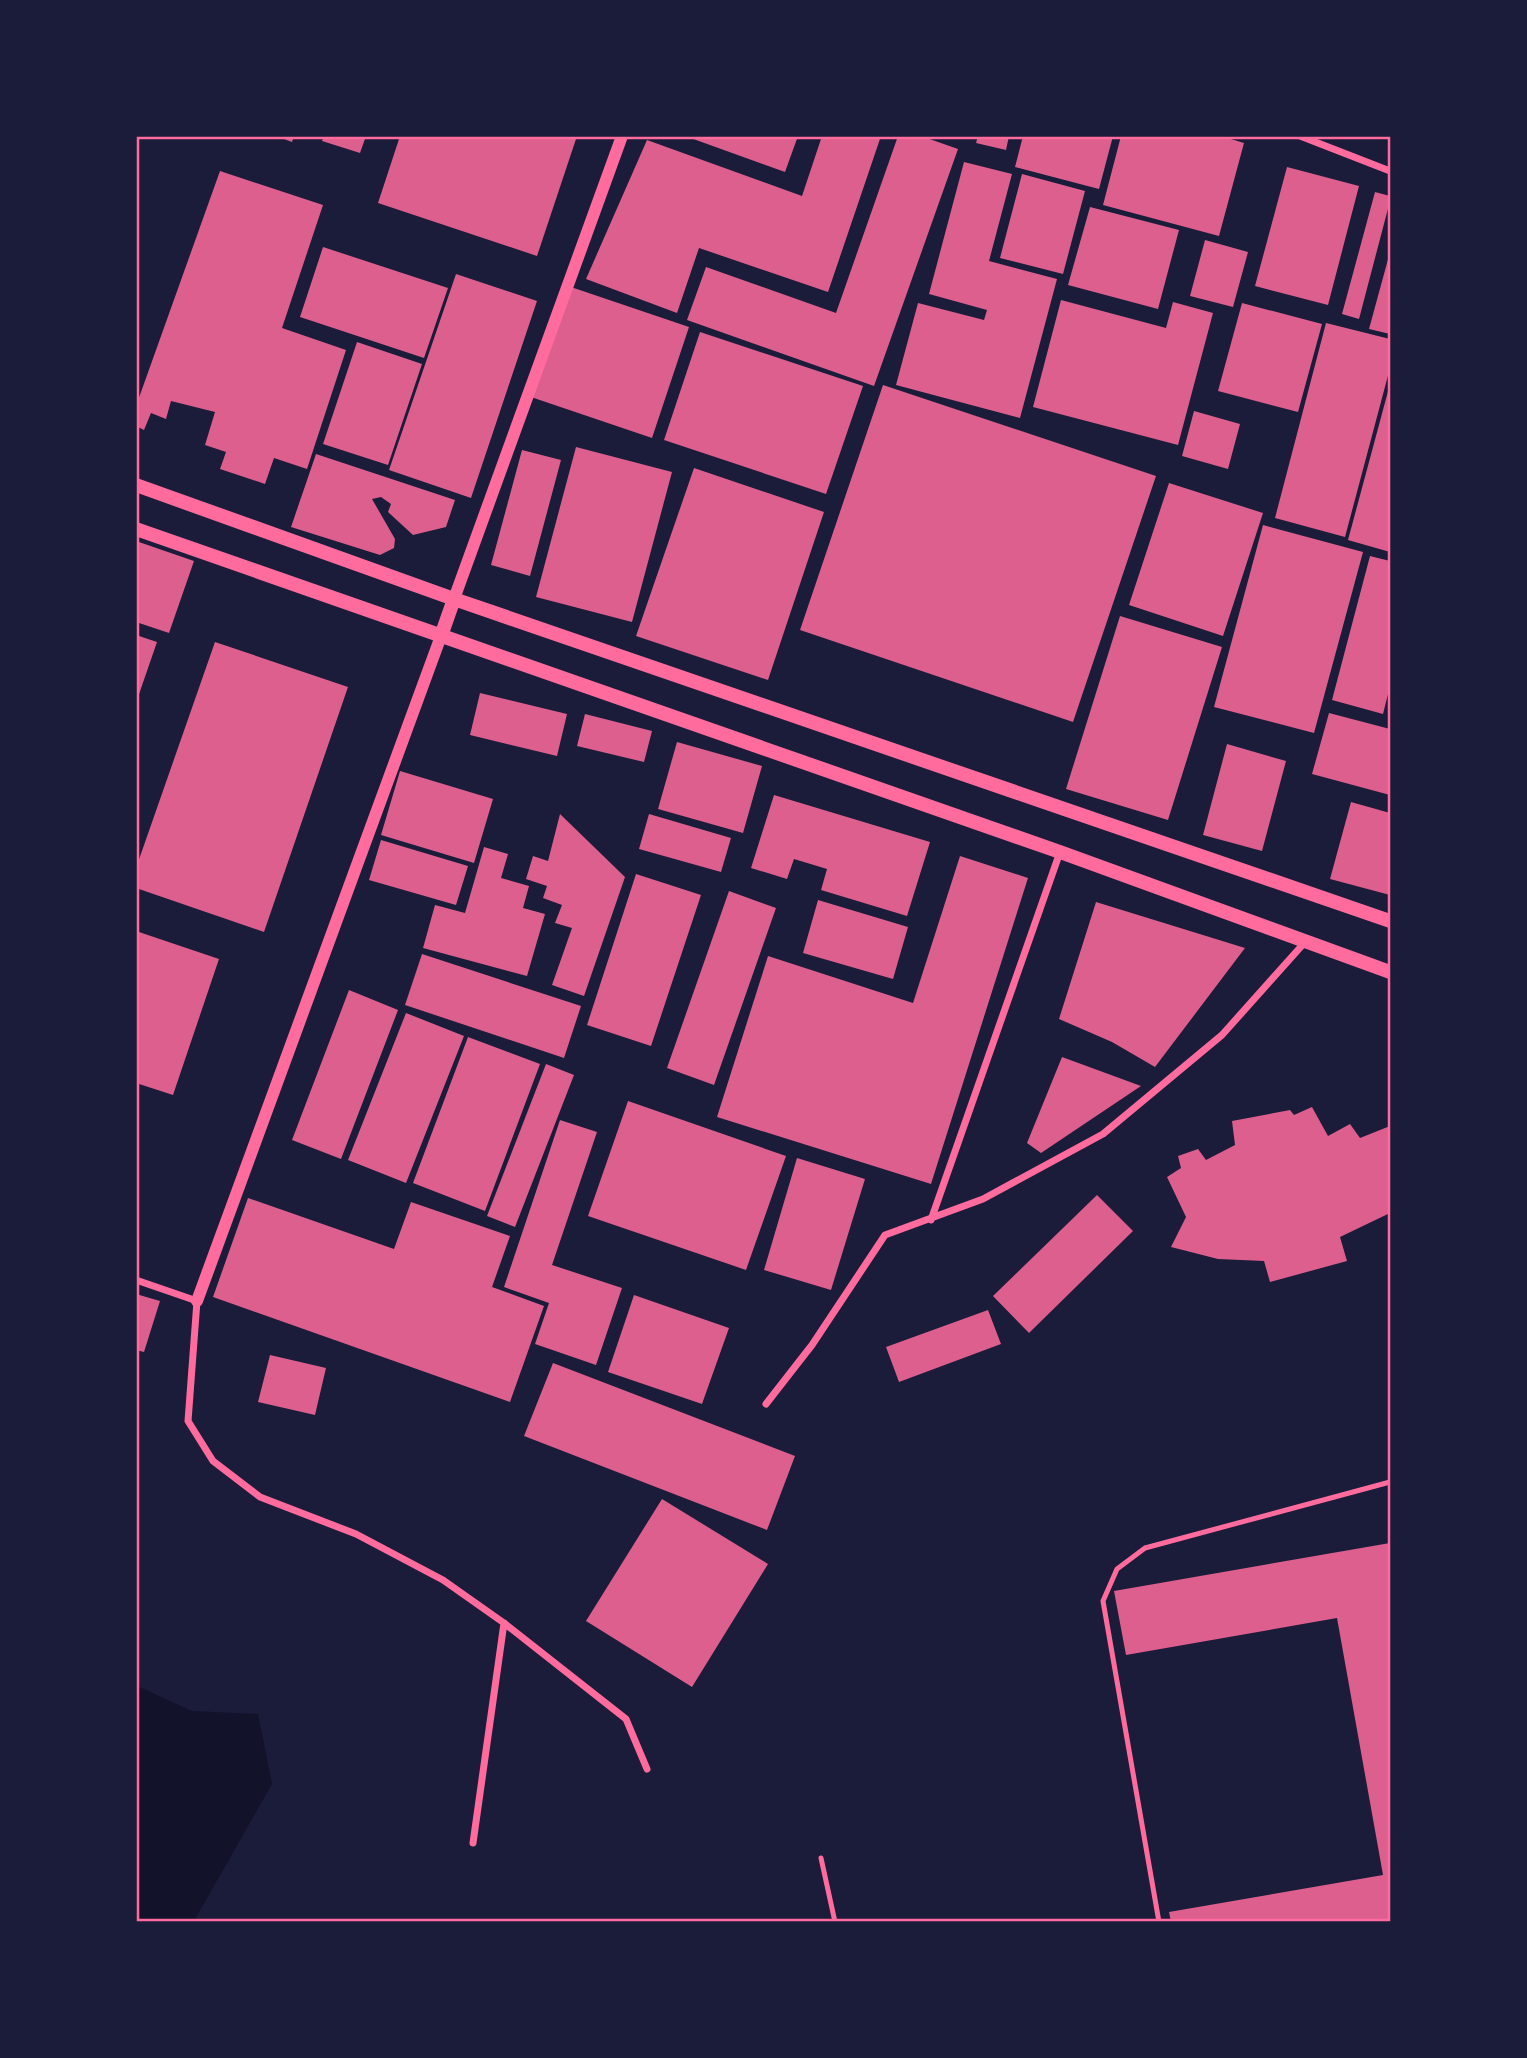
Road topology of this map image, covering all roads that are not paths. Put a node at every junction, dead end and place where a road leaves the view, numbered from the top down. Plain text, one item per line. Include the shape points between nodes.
1 (622, 136) edge
2 (1300, 136) edge
3 (1391, 171) edge
4 (136, 485) edge
5 (136, 528) edge
6 (454, 599) junction
7 (440, 636) junction
8 (1060, 852) junction
9 (1391, 921) edge
10 (1307, 941) junction
11 (1391, 972) edge
12 (931, 1220) junction
13 (136, 1280) edge
14 (197, 1301) junction
15 (766, 1404) dead end
16 (1391, 1482) edge
17 (504, 1623) junction
18 (648, 1769) dead end
19 (473, 1843) dead end
20 (821, 1858) dead end
21 (835, 1922) edge
22 (1159, 1922) edge

1 - 6 street
2 - 3 street
4 - 6 main road
5 - 7 main road
6 - 7 main road
6 - 9 main road
7 - 8 main road
7 - 14 street
8 - 10 main road
8 - 12 street
10 - 11 main road
10 - 12 street via 1222,1035 1103,1134 983,1199
12 - 15 street via 885,1235 812,1345
13 - 14 street
14 - 17 street via 188,1421 213,1461 261,1497 356,1534 443,1580
16 - 22 lane via 1145,1548 1117,1569 1103,1601
17 - 18 street via 626,1719
17 - 19 street
20 - 21 lane

